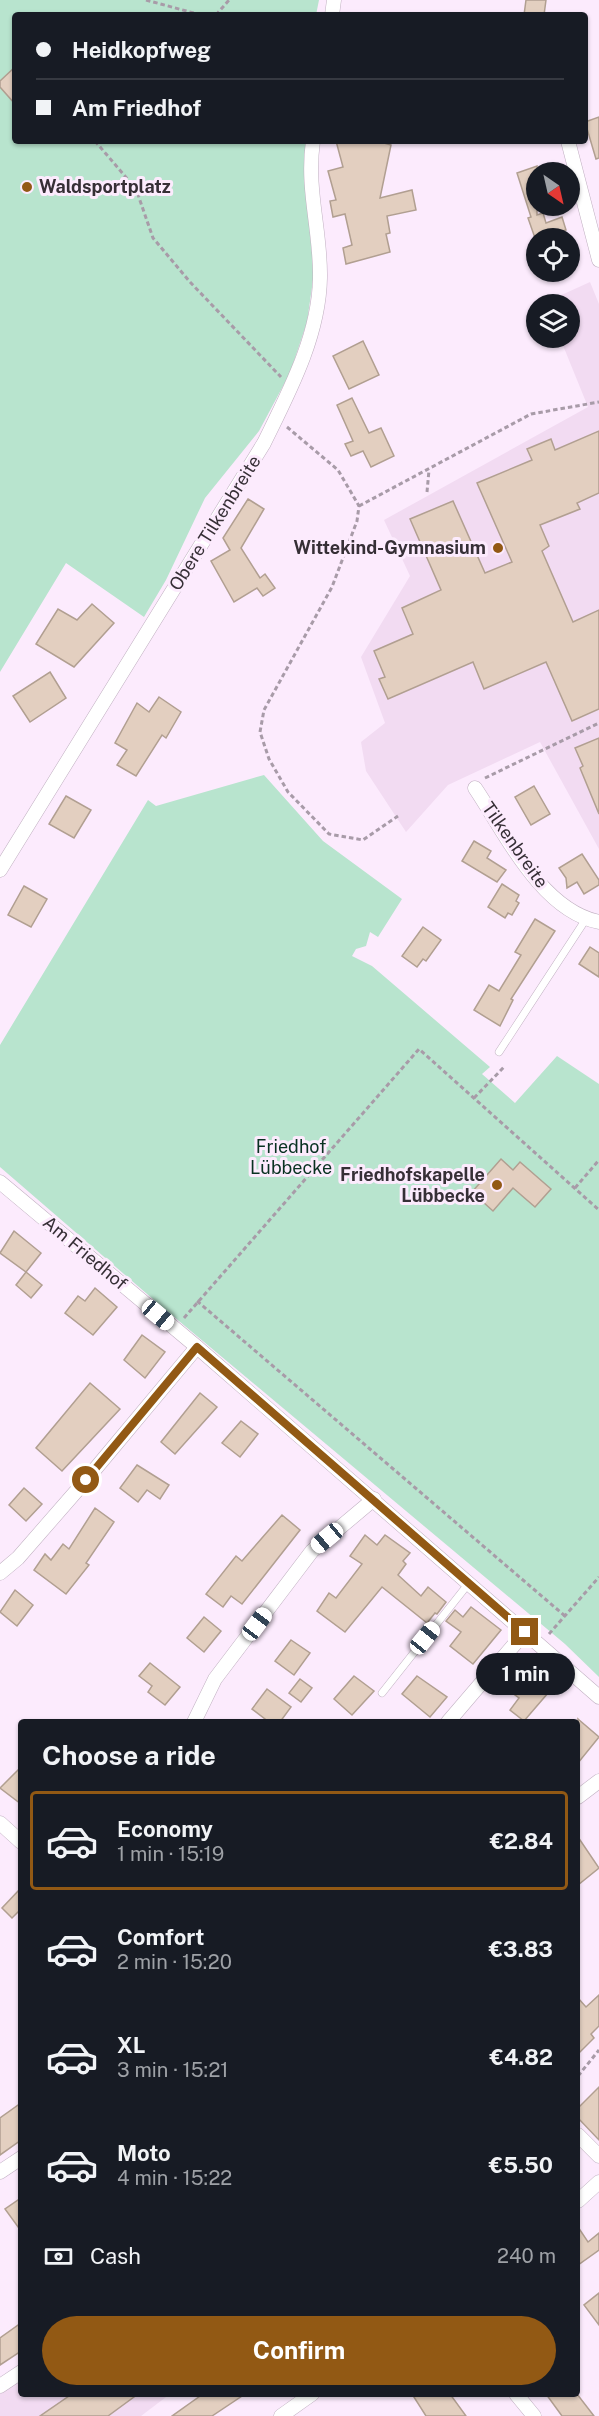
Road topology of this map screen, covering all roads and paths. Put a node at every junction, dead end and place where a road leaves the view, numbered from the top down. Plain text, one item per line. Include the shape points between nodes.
1 (146, 0) edge
2 (229, 0) edge
3 (190, 12) edge
4 (219, 12) edge
5 (98, 144) edge
6 (313, 144) edge
7 (569, 144) edge
8 (599, 260) edge
9 (291, 388) junction
10 (599, 402) edge
11 (277, 417) junction
12 (429, 469) junction
13 (427, 492) dead end
14 (359, 507) junction
15 (599, 723) edge
16 (475, 788) joint
17 (398, 816) dead end
18 (0, 870) edge
19 (592, 921) edge
20 (499, 1052) dead end
21 (504, 1068) dead end
22 (474, 1098) junction
23 (599, 1160) edge
24 (575, 1188) junction
25 (3, 1191) edge
26 (599, 1209) edge
27 (198, 1301) junction
28 (175, 1329) junction
29 (197, 1347) junction
30 (374, 1499) junction
31 (0, 1573) edge
32 (599, 1577) edge
33 (469, 1583) junction
34 (565, 1616) junction
35 (525, 1632) junction
36 (540, 1645) junction
37 (382, 1693) dead end
38 (599, 1697) edge
39 (195, 1719) edge
40 (451, 1719) edge
41 (599, 1781) edge
42 (580, 1795) edge
43 (1, 1825) edge
44 (18, 1839) edge
45 (599, 2050) edge
46 (580, 2074) edge
47 (580, 2137) edge
48 (599, 2156) edge
49 (18, 2160) edge
50 (0, 2172) edge
51 (599, 2182) edge
52 (580, 2199) edge
53 (18, 2374) edge
54 (0, 2386) edge
55 (518, 2397) edge
56 (293, 2399) edge
57 (281, 2416) edge
58 (534, 2416) edge

1 - 3 path
2 - 4 path
5 - 9 path via 136,189 153,238
6 - 9 street, Obere Tilkenbreite via 309,171 320,279 310,338
7 - 8 street
9 - 11 street, Obere Tilkenbreite
10 - 12 path via 531,414
11 - 14 path via 338,470
11 - 18 street, Obere Tilkenbreite
12 - 13 path
12 - 14 path
14 - 17 path via 332,587 264,710 260,732 269,759 288,792 329,834 363,840
15 - 16 path via 490,774
16 - 19 street, Tilkenbreite via 537,880 559,905
19 - 20 lane, Tilkenbreite
21 - 22 path
22 - 24 path
22 - 27 path via 419,1049
23 - 24 path
24 - 26 path
25 - 28 street, Am Friedhof
27 - 28 path
27 - 34 path
28 - 29 street, Am Friedhof
29 - 30 street, Am Friedhof
29 - 31 street via 86,1480 18,1558
30 - 33 street, Am Friedhof
30 - 39 street via 312,1551 215,1679
32 - 34 path
33 - 35 street, Am Friedhof
33 - 37 lane
34 - 36 path
35 - 36 street, Am Friedhof
35 - 40 street
36 - 38 street, Am Friedhof
41 - 42 street
43 - 44 street
45 - 46 path
47 - 48 street
49 - 50 street
51 - 52 street
53 - 54 street
55 - 58 street
56 - 57 street

